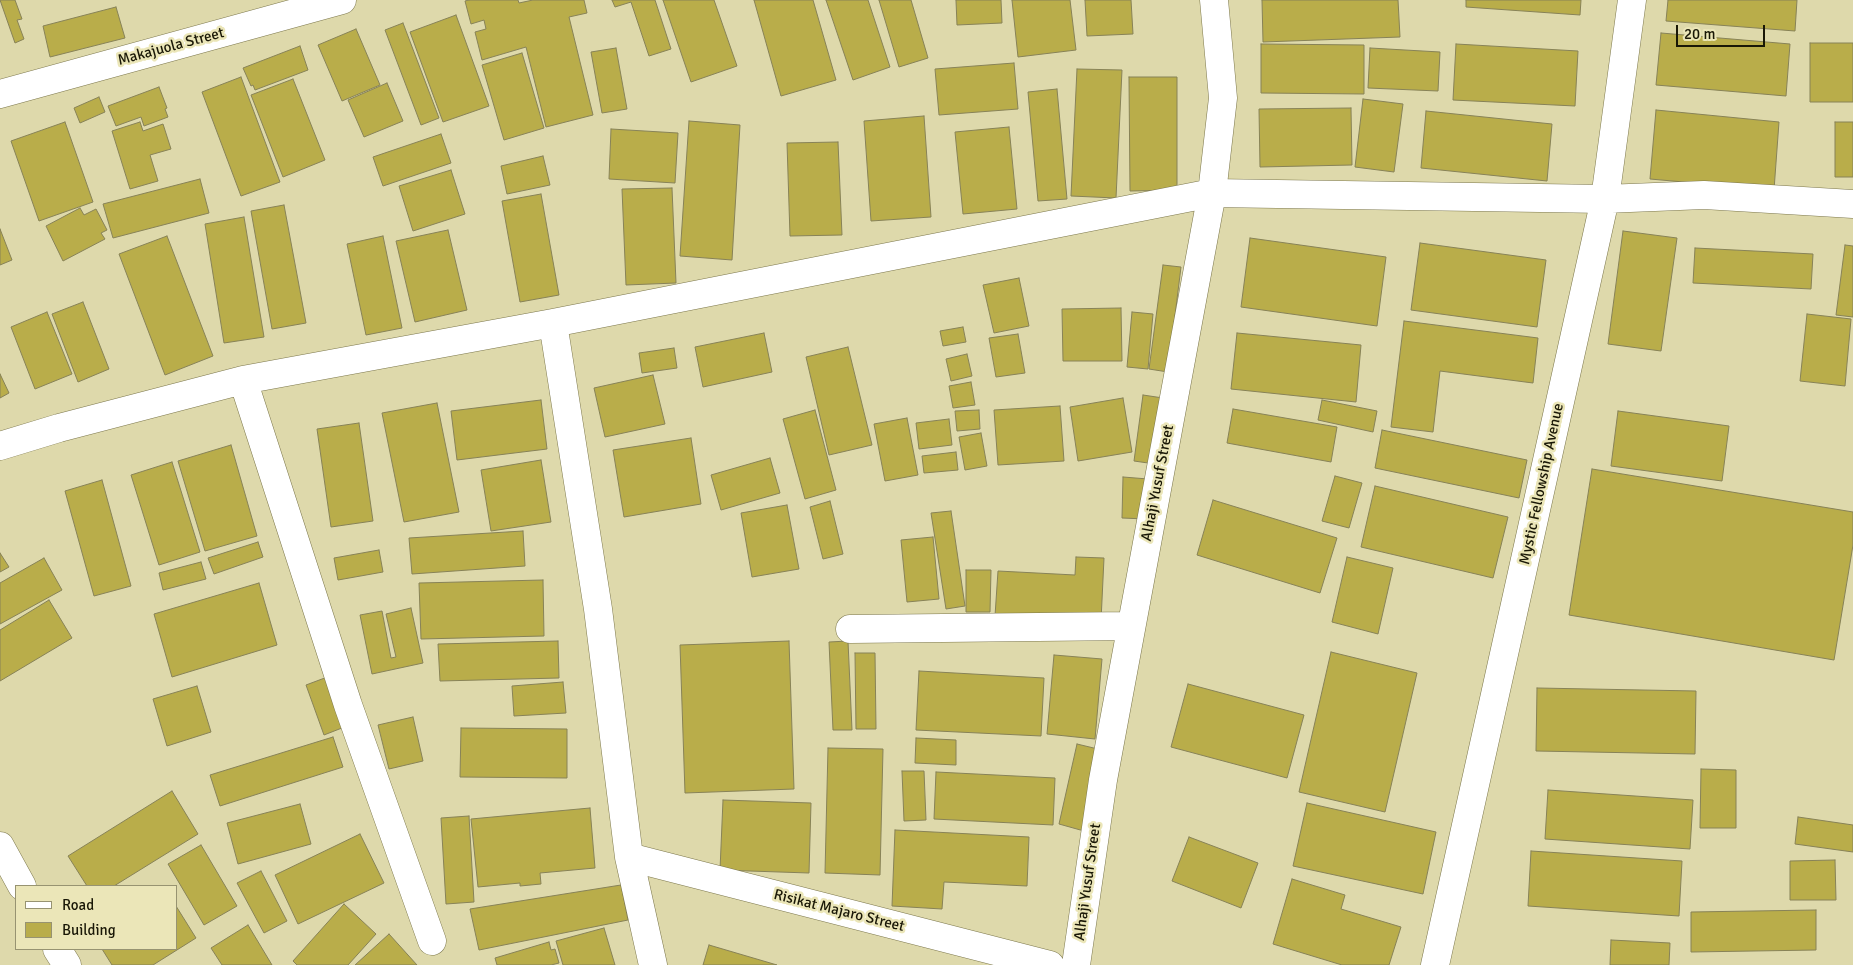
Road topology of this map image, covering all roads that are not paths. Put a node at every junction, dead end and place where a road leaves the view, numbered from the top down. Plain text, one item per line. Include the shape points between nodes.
1 (342, 0) edge
2 (1214, 0) edge
3 (1632, 0) edge
4 (1, 89) edge
5 (1212, 193) junction
6 (1605, 199) junction
7 (1853, 204) edge
8 (553, 323) junction
9 (243, 380) junction
10 (0, 446) edge
11 (1132, 626) junction
12 (850, 630) dead end
13 (0, 846) edge
14 (629, 857) junction
15 (21, 885) edge
16 (432, 941) dead end
17 (59, 950) edge
18 (67, 965) edge
19 (653, 965) edge
20 (1050, 965) edge
21 (1076, 965) edge
22 (1435, 965) edge

1 - 4 street, Makajuola Street
2 - 5 street, Alhaji Yusuf Street via 1223,98
3 - 6 street, Mystic Fellowship Avenue
5 - 6 street
5 - 8 street
5 - 11 street, Alhaji Yusuf Street
6 - 7 street via 1704,195
6 - 22 street, Mystic Fellowship Avenue
8 - 9 street
8 - 14 street via 598,609
9 - 10 street
9 - 16 street via 348,705
11 - 12 street
11 - 21 street, Alhaji Yusuf Street via 1103,780
13 - 15 street
14 - 19 street
14 - 20 street, Risikat Majaro Street
17 - 18 street

